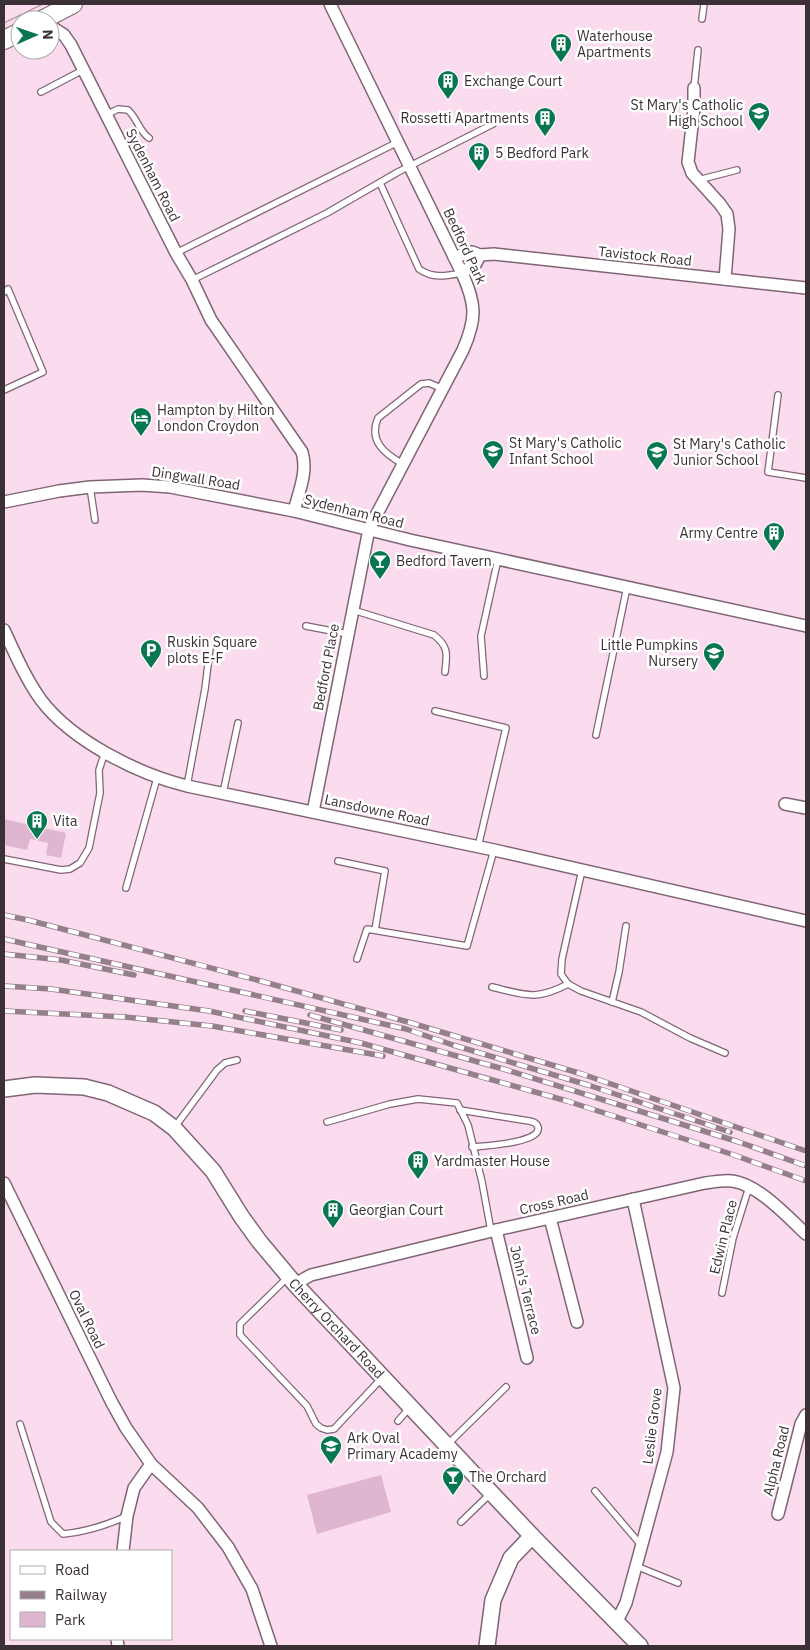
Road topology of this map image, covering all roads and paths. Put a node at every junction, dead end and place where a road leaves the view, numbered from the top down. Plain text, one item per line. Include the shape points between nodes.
1 (73, 4) edge
2 (330, 4) edge
3 (704, 4) edge
4 (60, 11) edge
5 (702, 19) dead end
6 (60, 33) edge
7 (698, 50) dead end
8 (83, 70) junction
9 (694, 88) joint
10 (41, 92) dead end
11 (106, 115) junction
12 (493, 124) dead end
13 (148, 138) dead end
14 (398, 142) junction
15 (410, 166) junction
16 (737, 170) dead end
17 (698, 180) junction
18 (380, 183) junction
19 (176, 253) junction
20 (480, 255) junction
21 (454, 257) junction
22 (462, 273) junction
23 (725, 279) junction
24 (192, 280) junction
25 (806, 288) edge
26 (4, 292) edge
27 (443, 389) junction
28 (4, 390) edge
29 (778, 395) dead end
30 (403, 464) junction
31 (806, 478) edge
32 (90, 487) junction
33 (4, 502) edge
34 (294, 511) junction
35 (95, 520) dead end
36 (369, 529) junction
37 (498, 559) junction
38 (627, 587) junction
39 (353, 610) junction
40 (306, 626) dead end
41 (806, 626) edge
42 (4, 630) edge
43 (348, 634) junction
44 (210, 648) dead end
45 (445, 672) dead end
46 (484, 676) dead end
47 (435, 711) dead end
48 (238, 723) dead end
49 (596, 735) dead end
50 (105, 752) junction
51 (157, 778) junction
52 (187, 786) junction
53 (223, 793) junction
54 (785, 804) dead end
55 (806, 808) edge
56 (313, 812) junction
57 (478, 847) junction
58 (494, 850) junction
59 (4, 859) edge
60 (338, 860) dead end
61 (582, 870) junction
62 (126, 888) dead end
63 (806, 921) edge
64 (626, 926) dead end
65 (375, 930) junction
66 (357, 959) dead end
67 (568, 984) junction
68 (492, 987) dead end
69 (612, 1002) junction
70 (725, 1052) dead end
71 (236, 1060) dead end
72 (4, 1089) edge
73 (460, 1110) junction
74 (327, 1122) dead end
75 (174, 1128) junction
76 (472, 1147) junction
77 (4, 1183) edge
78 (749, 1187) junction
79 (633, 1199) junction
80 (550, 1218) junction
81 (493, 1231) junction
82 (806, 1234) edge
83 (292, 1280) junction
84 (722, 1293) dead end
85 (577, 1322) dead end
86 (527, 1358) dead end
87 (382, 1377) junction
88 (506, 1387) dead end
89 (410, 1407) junction
90 (806, 1415) edge
91 (398, 1421) dead end
92 (20, 1424) dead end
93 (446, 1446) junction
94 (151, 1464) junction
95 (595, 1491) dead end
96 (491, 1493) junction
97 (778, 1514) dead end
98 (127, 1516) junction
99 (461, 1522) dead end
100 (532, 1536) junction
101 (641, 1545) junction
102 (123, 1550) edge
103 (636, 1566) junction
104 (678, 1583) dead end
105 (616, 1622) junction
106 (271, 1646) edge
107 (487, 1646) edge
108 (640, 1646) edge

1 - 4 main road
2 - 14 street, Bedford Park
3 - 5 lane
6 - 8 street, Sydenham Road via 68,40
7 - 9 lane
8 - 10 lane
8 - 11 street, Sydenham Road
9 - 17 street via 688,162
11 - 13 lane via 118,109 128,110
11 - 19 street, Sydenham Road
12 - 15 lane
14 - 15 street, Bedford Park
14 - 19 lane
15 - 18 lane
15 - 21 street, Bedford Park
16 - 17 lane
17 - 23 street via 720,204 728,219
18 - 22 lane via 419,269 434,276
18 - 24 lane
19 - 24 street, Sydenham Road
20 - 21 street, Tavistock Road via 472,252
20 - 22 street via 476,263
20 - 23 street, Tavistock Road
21 - 22 street, Bedford Park
22 - 27 street, Bedford Park via 473,301 474,318 468,338
23 - 25 street, Tavistock Road
24 - 34 street, Sydenham Road via 211,320 302,452 305,473
26 - 28 lane via 8,289 43,372
27 - 30 street, Bedford Park
27 - 30 lane via 421,384 378,418 374,434 385,454
29 - 31 lane via 768,472
30 - 36 street, Bedford Park
32 - 33 street, Dingwall Road
32 - 34 street, Dingwall Road via 170,487
32 - 35 lane
34 - 36 street, Sydenham Road
36 - 37 street, Sydenham Road
36 - 39 street, Bedford Place
37 - 38 street, Sydenham Road
37 - 46 lane via 480,636
38 - 41 street, Sydenham Road
38 - 49 lane
39 - 43 street, Bedford Place
39 - 45 lane via 434,635 446,649
40 - 43 lane
42 - 50 street, Lansdowne Road via 32,687 48,708 75,733
43 - 56 street, Bedford Place
44 - 52 lane
47 - 57 lane via 506,728
48 - 53 lane
50 - 51 street, Lansdowne Road
50 - 59 lane via 99,770 100,793 89,848 80,864 61,870
51 - 52 street, Lansdowne Road
51 - 62 lane
52 - 53 street, Lansdowne Road
53 - 56 street, Lansdowne Road
54 - 55 street
56 - 57 street, Lansdowne Road
57 - 58 street, Lansdowne Road
58 - 61 street, Lansdowne Road
58 - 65 lane via 467,946
60 - 65 lane via 385,871
61 - 63 street, Lansdowne Road
61 - 67 lane via 562,959 562,974
64 - 69 lane
65 - 66 lane via 367,929
67 - 68 lane via 554,992 529,996
67 - 69 lane
69 - 70 lane via 641,1012
71 - 75 lane via 217,1070
72 - 75 street, Cherry Orchard Road via 35,1085 84,1087 137,1105
73 - 74 lane via 457,1103 418,1098
73 - 76 lane via 468,1125
73 - 76 lane via 536,1122 538,1126 536,1135 529,1138
75 - 83 street, Cherry Orchard Road via 213,1171 259,1241
76 - 81 lane
77 - 94 street, Oval Road via 115,1408
78 - 79 street, Cross Road via 726,1180
78 - 82 street, Cross Road
78 - 84 lane, Edwin Place via 733,1238
79 - 80 street, Cross Road
79 - 101 street, Leslie Grove via 674,1388 667,1452
80 - 81 street, Cross Road
80 - 85 street
81 - 83 street, Cross Road
81 - 86 street, John's Terrace
83 - 87 street, Cherry Orchard Road
83 - 87 lane via 240,1324 240,1335 307,1406 316,1424 327,1430 334,1429
87 - 89 street, Cherry Orchard Road
88 - 93 lane
89 - 91 lane
89 - 93 street, Cherry Orchard Road
90 - 97 street, Alpha Road
92 - 98 lane via 51,1522 56,1528 63,1534 74,1533
93 - 96 street, Cherry Orchard Road
94 - 98 street via 134,1488
94 - 106 street, Oval Road via 198,1508 228,1547 252,1589
95 - 101 lane
96 - 99 lane
96 - 100 street, Cherry Orchard Road
98 - 102 street
100 - 105 street, Cherry Orchard Road
100 - 107 street via 511,1558 493,1600
101 - 103 street, Leslie Grove
103 - 104 lane
103 - 105 street, Leslie Grove via 626,1603
105 - 108 street, Cherry Orchard Road

